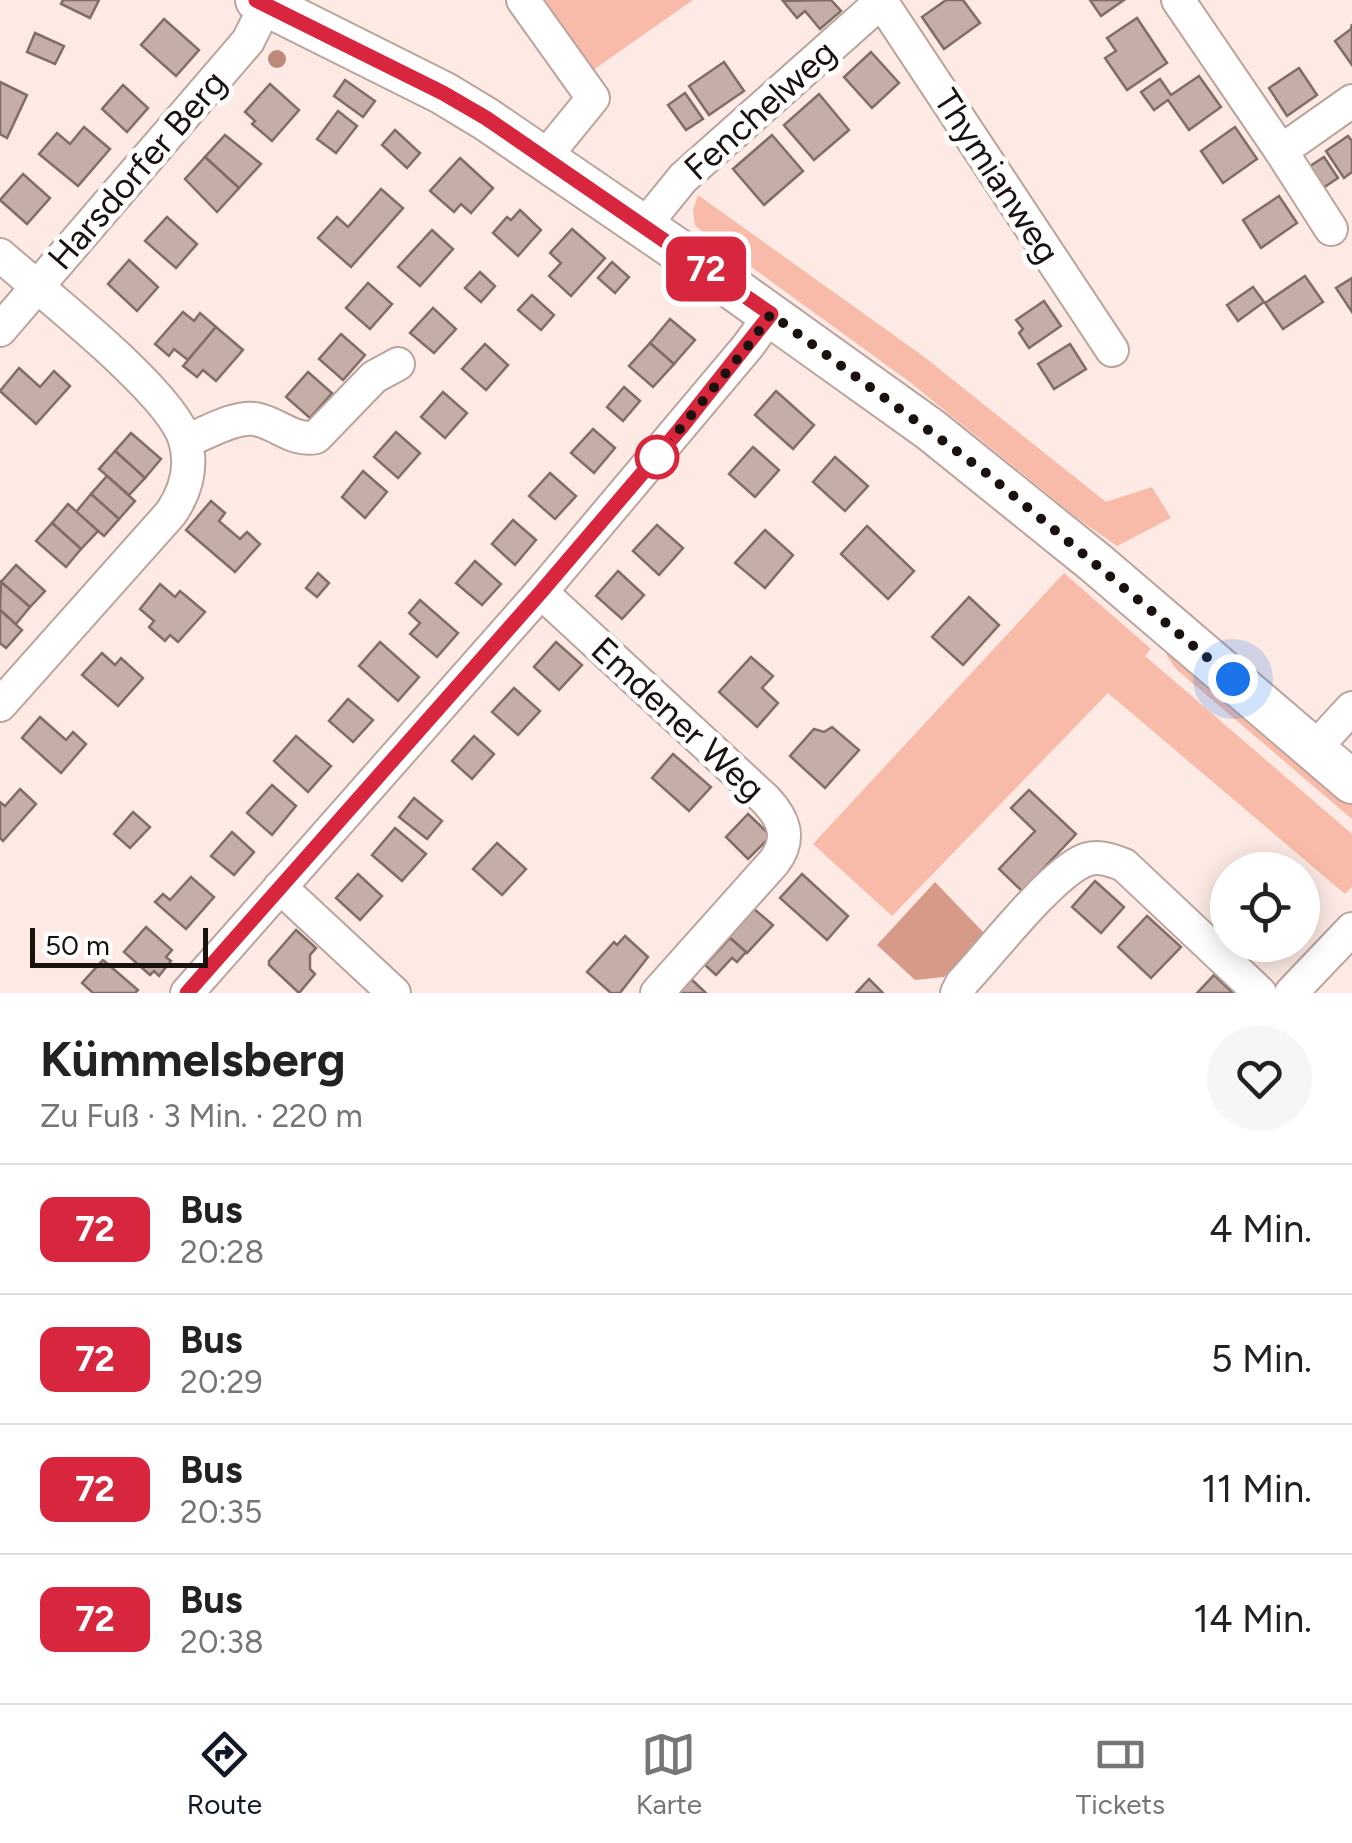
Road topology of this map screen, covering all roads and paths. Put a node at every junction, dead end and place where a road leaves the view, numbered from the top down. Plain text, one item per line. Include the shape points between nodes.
1 (524, 0) edge
2 (1178, 0) edge
3 (882, 1) edge
4 (265, 2) edge
5 (1352, 101) edge
6 (1281, 151) junction
7 (545, 157) junction
8 (644, 226) junction
9 (1332, 229) dead end
10 (0, 256) edge
11 (36, 288) junction
12 (771, 314) junction
13 (0, 330) edge
14 (1112, 350) dead end
15 (398, 364) dead end
16 (186, 441) junction
17 (541, 592) junction
18 (0, 706) edge
19 (1352, 708) edge
20 (1314, 748) junction
21 (1352, 782) edge
22 (280, 887) junction
23 (1352, 930) edge
24 (186, 993) edge
25 (394, 993) edge
26 (656, 993) edge
27 (957, 993) edge
28 (1260, 993) edge
29 (1291, 993) edge

1 - 7 street via 592,98
2 - 6 street
3 - 8 street, Fenchelweg via 683,178
3 - 14 street, Thymianweg
4 - 7 main road via 443,93
4 - 11 street, Harsdorfer Berg via 248,41
5 - 6 street
6 - 9 street
7 - 8 main road
8 - 12 main road
10 - 11 street
11 - 13 street, Harsdorfer Berg
11 - 16 street via 160,398
12 - 17 street
12 - 20 main road via 985,472
15 - 16 street via 374,377 312,438 247,419
16 - 18 street via 187,479 171,514
17 - 22 street
17 - 26 street, Emdener Weg via 782,822 784,846 774,862
19 - 20 street
20 - 21 main road
22 - 24 street
22 - 25 street
23 - 29 street
27 - 28 street via 1056,882 1082,861 1106,857 1124,865

